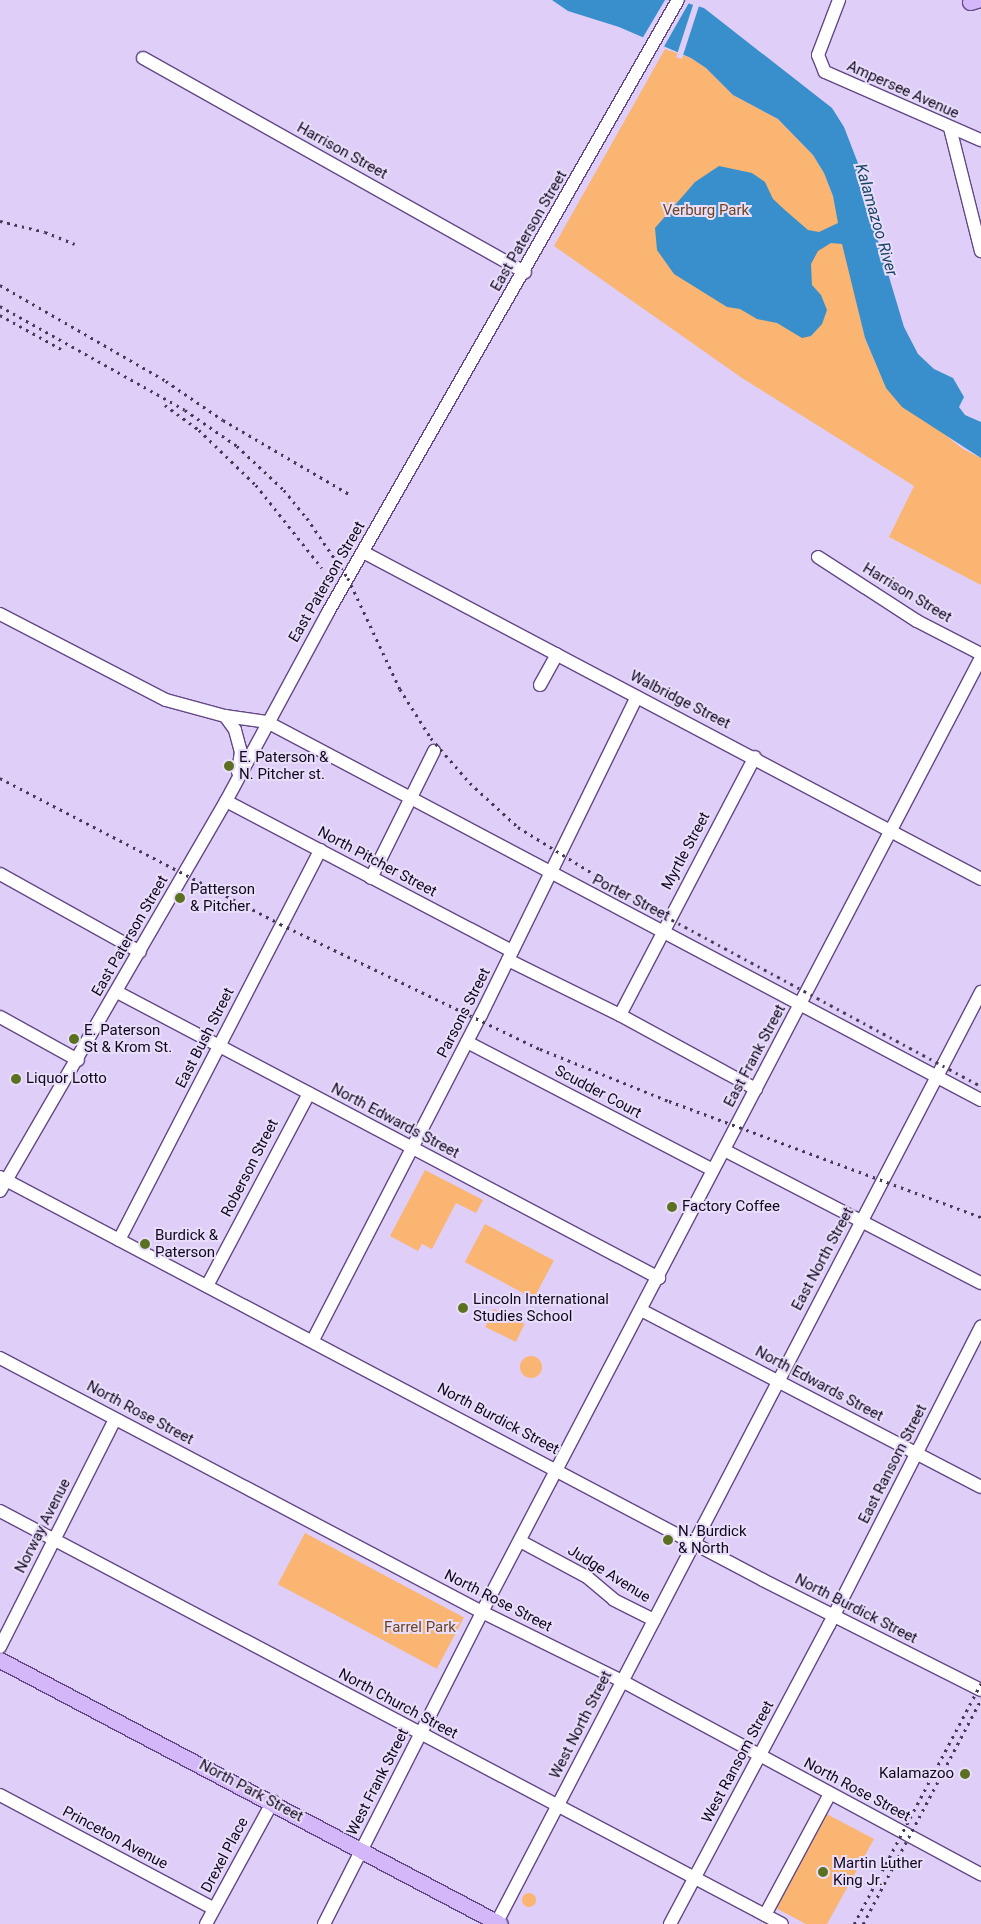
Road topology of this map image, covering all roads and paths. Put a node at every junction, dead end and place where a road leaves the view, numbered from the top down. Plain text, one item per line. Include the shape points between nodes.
1 (678, 0) edge
2 (839, 0) edge
3 (143, 58) dead end
4 (950, 128) junction
5 (981, 140) edge
6 (981, 251) edge
7 (525, 272) junction
8 (363, 552) junction
9 (818, 557) dead end
10 (0, 614) edge
11 (557, 654) junction
12 (981, 654) edge
13 (981, 658) edge
14 (540, 685) dead end
15 (637, 697) junction
16 (225, 716) junction
17 (267, 722) junction
18 (434, 751) dead end
19 (755, 757) junction
20 (237, 781) junction
21 (226, 800) junction
22 (410, 800) junction
23 (891, 830) junction
24 (320, 850) junction
25 (549, 873) junction
26 (0, 874) edge
27 (371, 878) junction
28 (981, 878) edge
29 (662, 932) junction
30 (140, 952) junction
31 (510, 955) junction
32 (116, 992) junction
33 (981, 992) edge
34 (800, 1005) junction
35 (620, 1015) junction
36 (0, 1017) edge
37 (467, 1042) junction
38 (219, 1046) junction
39 (78, 1060) junction
40 (937, 1076) junction
41 (756, 1089) junction
42 (309, 1093) junction
43 (981, 1100) edge
44 (413, 1149) junction
45 (724, 1150) junction
46 (714, 1170) junction
47 (2, 1183) edge
48 (862, 1221) junction
49 (119, 1240) junction
50 (659, 1278) junction
51 (981, 1283) edge
52 (207, 1286) junction
53 (641, 1310) junction
54 (981, 1327) edge
55 (313, 1340) junction
56 (0, 1358) edge
57 (778, 1381) junction
58 (115, 1419) junction
59 (917, 1454) junction
60 (558, 1469) junction
61 (981, 1487) edge
62 (0, 1511) edge
63 (54, 1540) junction
64 (520, 1541) junction
65 (695, 1542) junction
66 (482, 1612) junction
67 (834, 1615) junction
68 (654, 1620) junction
69 (0, 1647) edge
70 (0, 1660) edge
71 (622, 1681) junction
72 (981, 1690) edge
73 (420, 1735) junction
74 (760, 1756) junction
75 (830, 1794) junction
76 (0, 1796) edge
77 (273, 1801) junction
78 (558, 1805) junction
79 (361, 1851) junction
80 (981, 1874) edge
81 (695, 1879) junction
82 (214, 1909) junction
83 (765, 1915) junction
84 (498, 1923) edge
85 (206, 1924) edge
86 (324, 1924) edge
87 (670, 1924) edge
88 (782, 1924) edge

1 - 7 street, East Paterson Street
2 - 4 street, Ampersee Avenue via 820,49 819,61 825,72
3 - 7 street, Harrison Street
4 - 5 street, Ampersee Avenue
4 - 6 street
7 - 8 street, East Paterson Street
8 - 11 street, Walbridge Street
8 - 17 street, East Paterson Street
9 - 12 street, Harrison Street via 916,621
10 - 16 street via 166,700
11 - 14 street
11 - 15 street, Walbridge Street
13 - 23 street, East Frank Street
15 - 19 street, Walbridge Street
15 - 25 street, Parsons Street
16 - 17 street
16 - 20 street via 235,730 241,752
17 - 20 street, East Paterson Street
17 - 22 street, Porter Street
18 - 22 street
19 - 23 street, Walbridge Street
19 - 29 street, Myrtle Street
20 - 21 street, East Paterson Street
21 - 24 street, North Pitcher Street
21 - 30 street, East Paterson Street
22 - 25 street, Porter Street
22 - 27 street
23 - 28 street, Walbridge Street
23 - 34 street, East Frank Street
24 - 27 street, North Pitcher Street
24 - 38 street, East Bush Street
25 - 29 street, Porter Street
25 - 31 street, Parsons Street
26 - 30 street
27 - 31 street, North Pitcher Street
29 - 34 street, Porter Street
29 - 35 street, Myrtle Street
30 - 32 street, East Paterson Street
31 - 35 street, North Pitcher Street
31 - 37 street, Parsons Street
32 - 38 street, North Edwards Street
32 - 39 street, East Paterson Street
33 - 40 street, East North Street
34 - 40 street, Porter Street
34 - 41 street, East Frank Street
35 - 41 street, North Pitcher Street
36 - 39 street
37 - 44 street, Parsons Street
37 - 46 street, Scudder Court
38 - 42 street, North Edwards Street
38 - 49 street, East Bush Street
39 - 47 street, East Paterson Street
40 - 43 street, Porter Street
40 - 48 street, East North Street
41 - 45 street, East Frank Street
42 - 44 street, North Edwards Street
42 - 52 street, Roberson Street
44 - 50 street, North Edwards Street
44 - 55 street, Parsons Street
45 - 46 street, East Frank Street
45 - 48 street
46 - 50 street, East Frank Street
47 - 49 street, North Burdick Street
48 - 51 street
48 - 57 street, East North Street
49 - 52 street, North Burdick Street
50 - 53 street, East Frank Street
52 - 55 street, North Burdick Street
53 - 57 street, North Edwards Street
53 - 60 street, East Frank Street
54 - 59 street, East Ransom Street
55 - 60 street, North Burdick Street
56 - 58 street, North Rose Street
57 - 59 street, North Edwards Street
57 - 65 street, East North Street
58 - 63 street, Norway Avenue
58 - 66 street, North Rose Street
59 - 61 street, North Edwards Street
59 - 67 street, East Ransom Street
60 - 64 street, West Frank Street
60 - 65 street, North Burdick Street
62 - 63 street, North Church Street
63 - 69 street, Norway Avenue
63 - 73 street, North Church Street
64 - 66 street, West Frank Street
64 - 68 street, Judge Avenue via 587,1577 614,1600
65 - 67 street, North Burdick Street
65 - 68 street, West North Street
66 - 71 street, North Rose Street
66 - 73 street, West Frank Street
67 - 72 street, North Burdick Street
67 - 74 street, West Ransom Street
68 - 71 street, West North Street
70 - 77 main road, North Park Street
71 - 74 street, North Rose Street
71 - 78 street, West North Street
73 - 78 street, North Church Street
73 - 79 street, West Frank Street
74 - 75 street, North Rose Street
74 - 81 street, West Ransom Street
75 - 80 street, North Rose Street
75 - 83 street
76 - 82 street, Princeton Avenue
77 - 79 main road, North Park Street
77 - 82 street, Drexel Place
78 - 81 street, North Church Street
78 - 84 street, West North Street
79 - 84 main road, North Park Street
79 - 86 street, West Frank Street
81 - 83 street, North Church Street
81 - 87 street, West Ransom Street
82 - 85 street, Drexel Place
83 - 88 street, North Church Street

